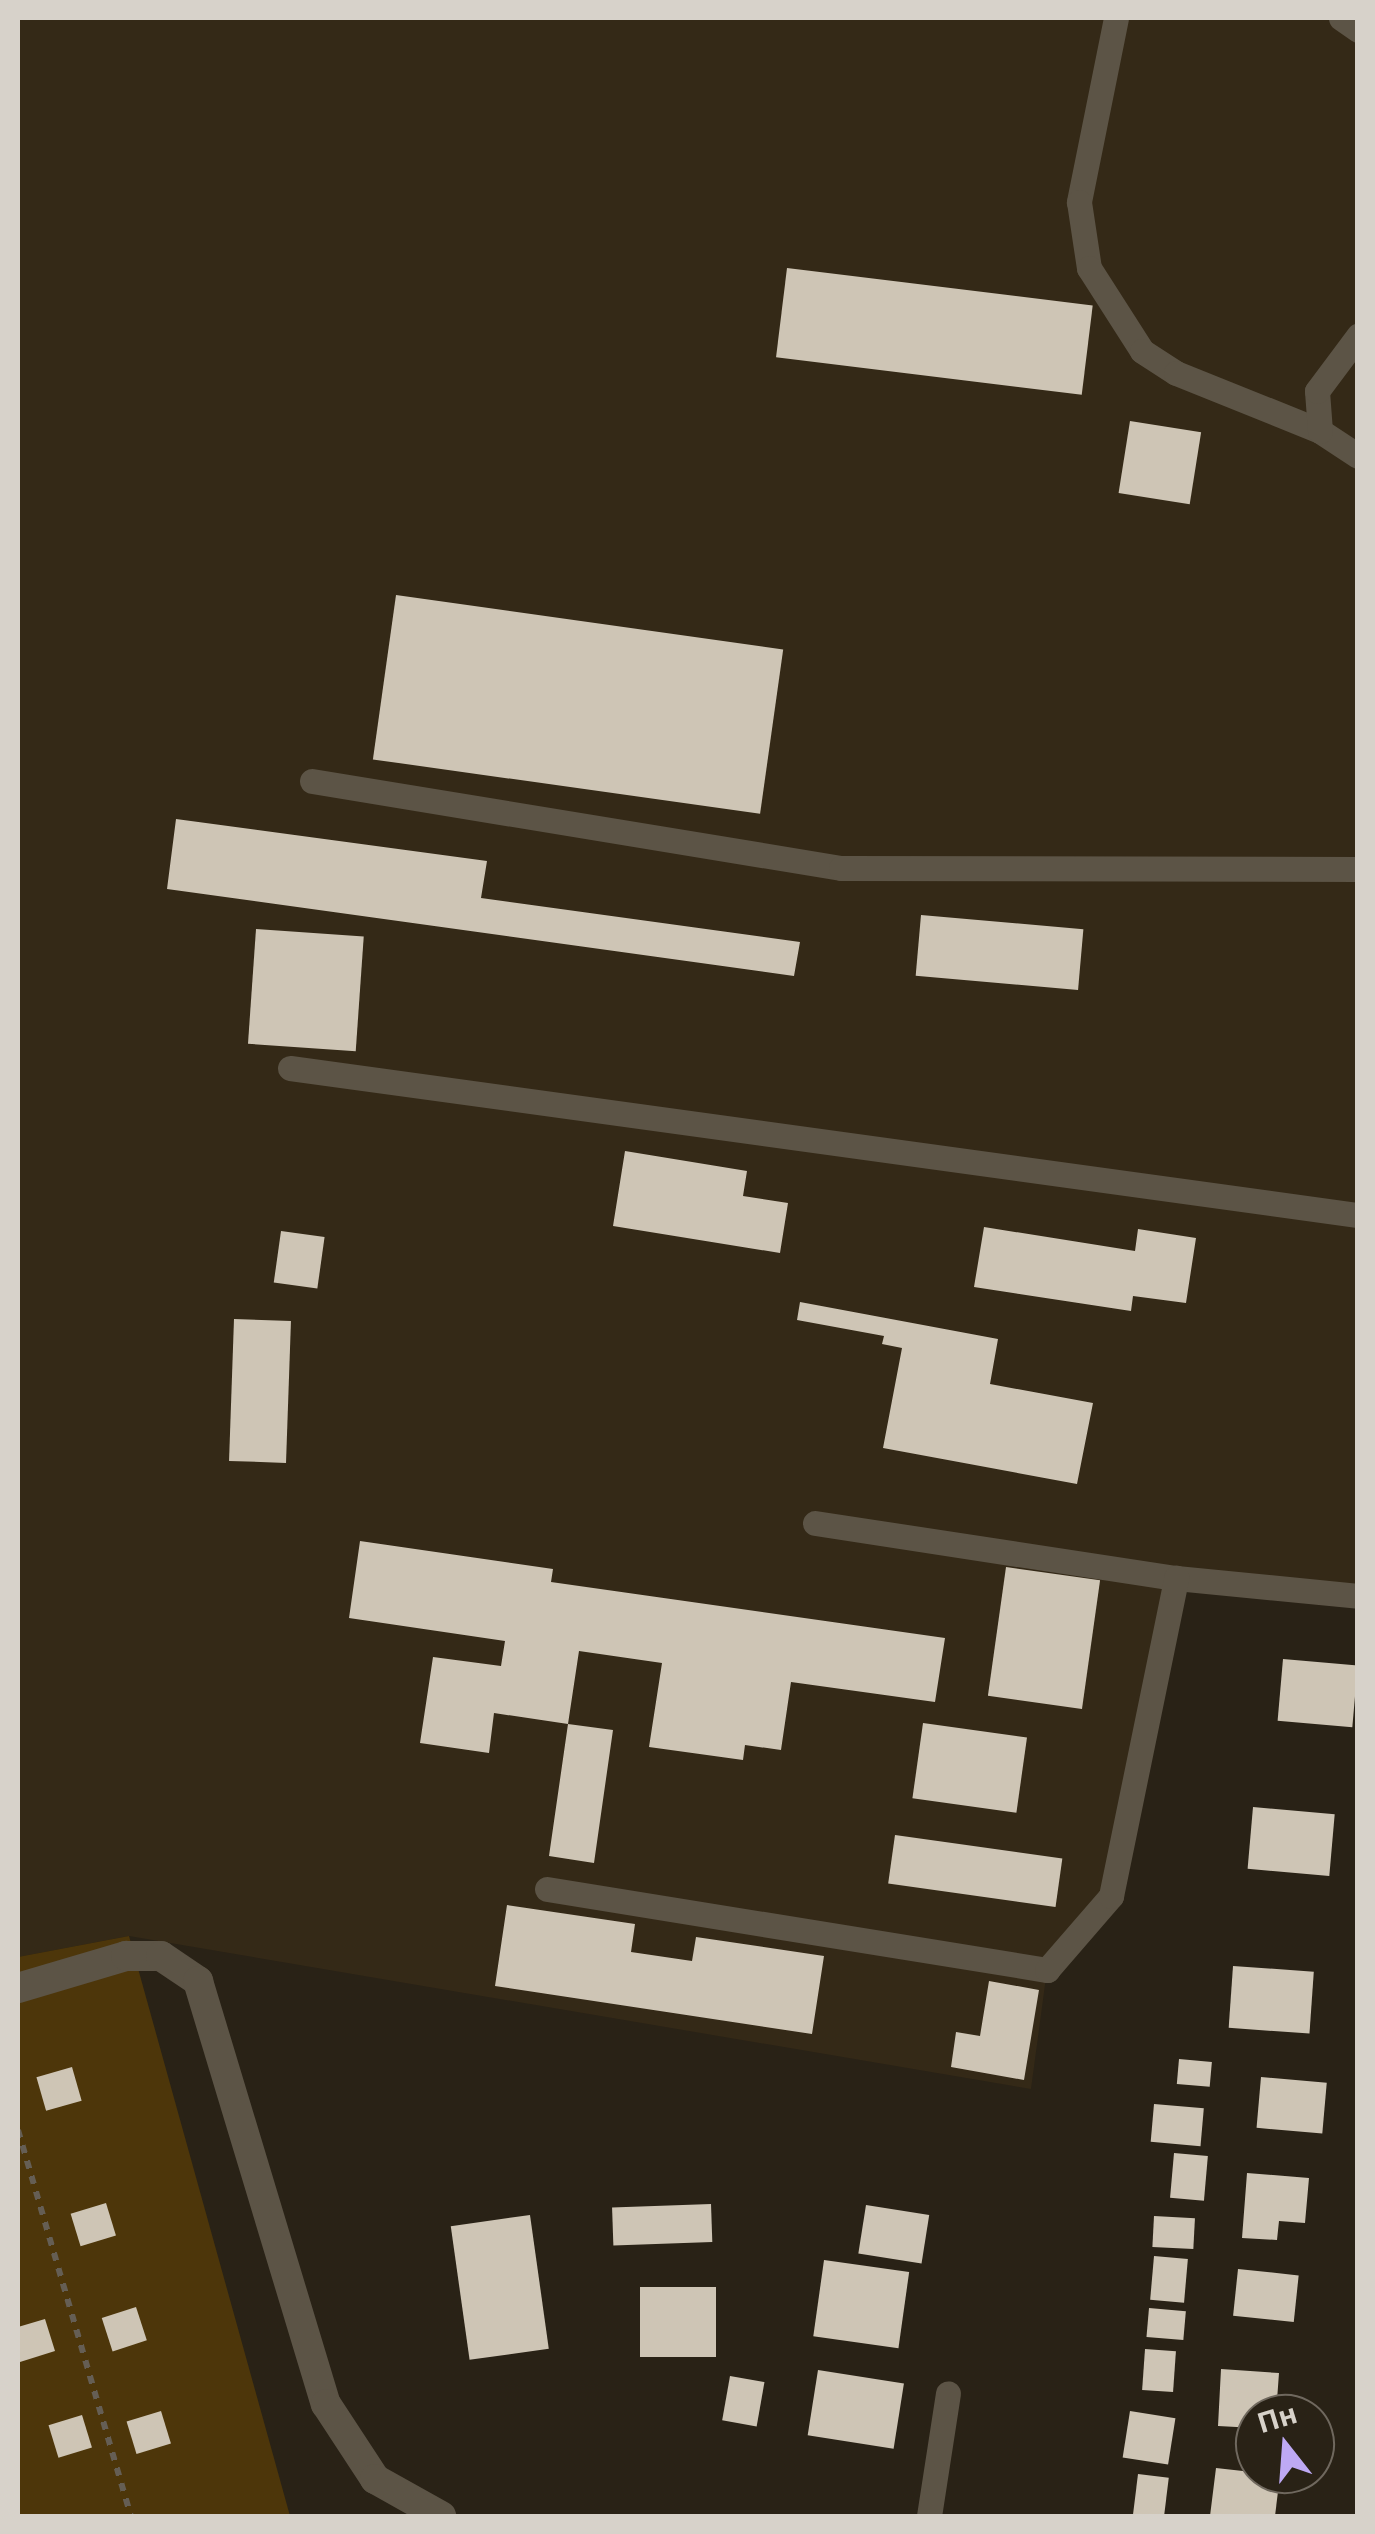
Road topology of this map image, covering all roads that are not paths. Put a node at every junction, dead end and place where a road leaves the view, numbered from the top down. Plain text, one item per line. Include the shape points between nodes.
1 (1116, 18) edge
2 (1340, 18) edge
3 (1358, 30) edge
4 (1358, 336) edge
5 (1320, 432) junction
6 (1358, 456) edge
7 (312, 781) dead end
8 (1358, 869) edge
9 (290, 1068) dead end
10 (1358, 1216) edge
11 (815, 1523) dead end
12 (1176, 1578) junction
13 (1358, 1596) edge
14 (547, 1889) dead end
15 (18, 1988) edge
16 (948, 2393) dead end
17 (441, 2516) edge
18 (929, 2516) edge

1 - 5 lane via 1079,202 1089,268 1142,351 1176,373
2 - 3 lane
4 - 5 lane via 1317,390
5 - 6 lane
7 - 8 lane via 841,868
9 - 10 lane
11 - 12 lane
12 - 13 lane
12 - 14 lane via 1111,1896 1047,1970
15 - 17 street via 126,1956 160,1956 198,1981 326,2404 375,2479
16 - 18 lane

